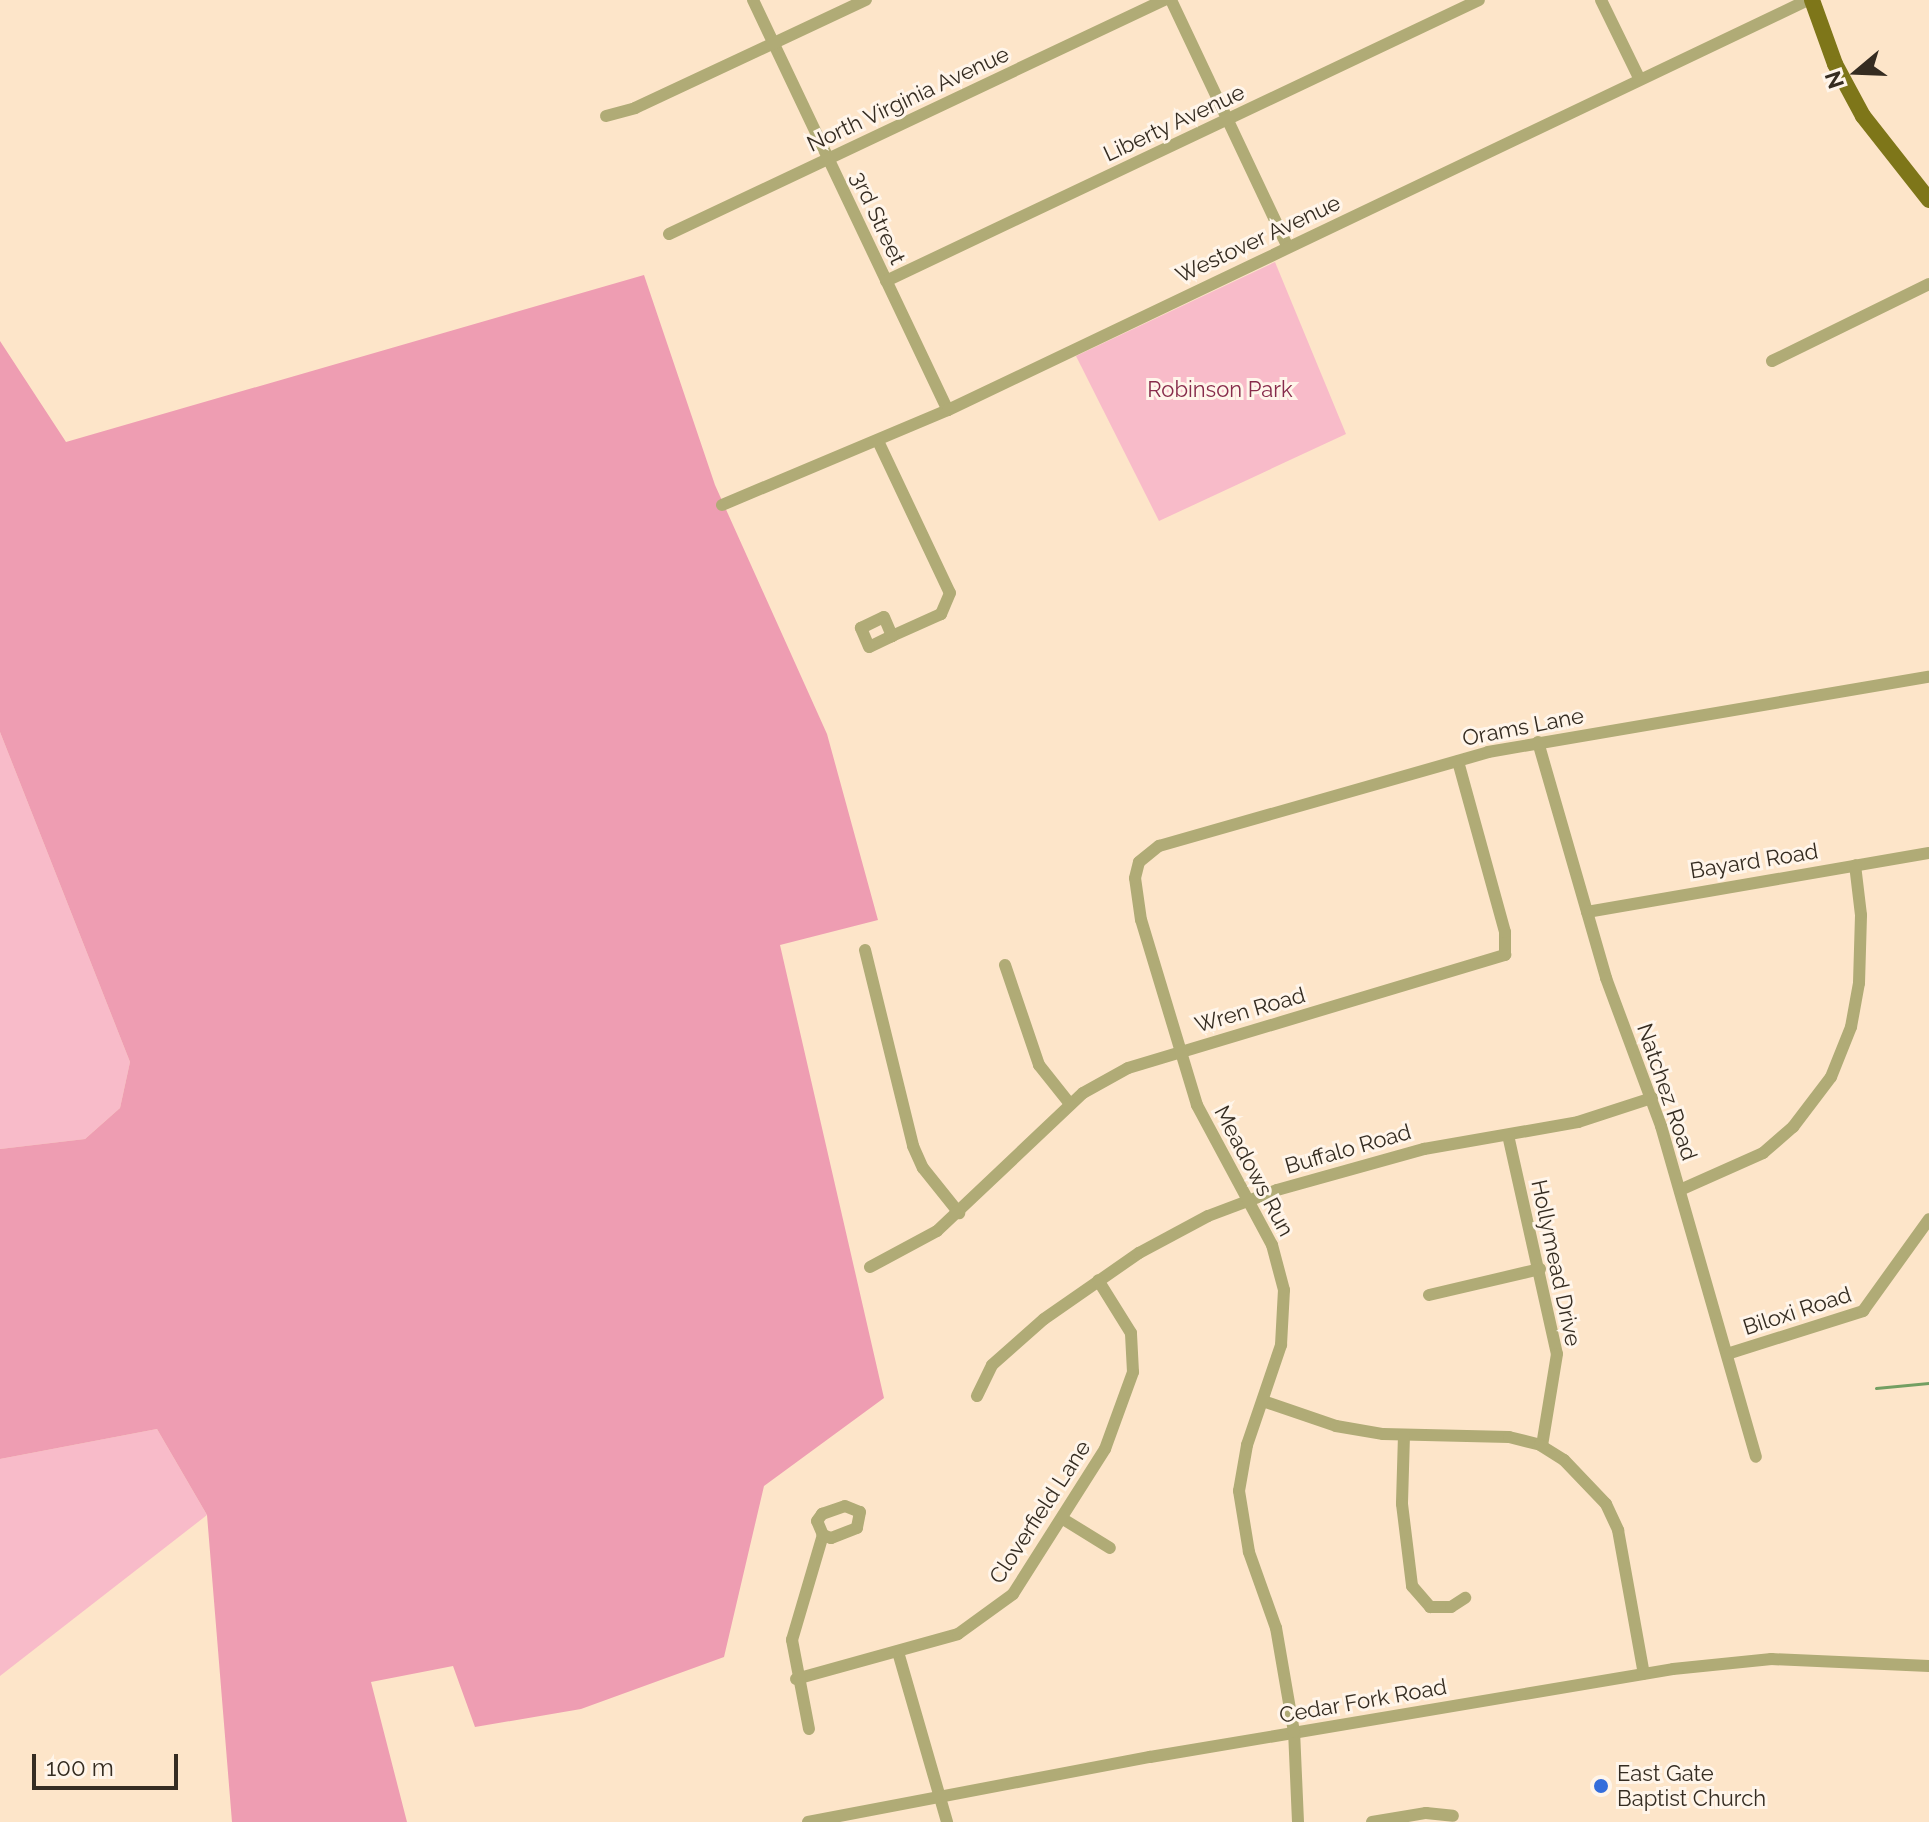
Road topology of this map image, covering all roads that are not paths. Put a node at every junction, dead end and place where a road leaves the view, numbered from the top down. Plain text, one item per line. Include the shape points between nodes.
1 (753, 0) edge
2 (866, 0) edge
3 (1164, 0) edge
4 (1171, 0) edge
5 (1479, 0) edge
6 (1601, 0) edge
7 (1810, 0) edge
8 (773, 43) junction
9 (1639, 78) junction
10 (606, 116) dead end
11 (1228, 119) junction
12 (828, 158) junction
13 (1929, 200) edge
14 (669, 234) dead end
15 (1288, 247) junction
16 (886, 281) junction
17 (1929, 284) edge
18 (1772, 361) dead end
19 (948, 410) junction
20 (878, 441) junction
21 (722, 505) dead end
22 (892, 636) dead end
23 (1929, 677) edge
24 (1538, 742) junction
25 (1458, 761) junction
26 (1929, 853) edge
27 (1139, 862) joint
28 (1855, 865) junction
29 (1587, 912) junction
30 (865, 950) dead end
31 (1005, 965) dead end
32 (1179, 1051) junction
33 (1652, 1098) junction
34 (1070, 1104) junction
35 (1508, 1135) junction
36 (1680, 1190) junction
37 (1248, 1201) junction
38 (959, 1213) junction
39 (1929, 1219) edge
40 (870, 1267) dead end
41 (1540, 1269) junction
42 (1098, 1280) junction
43 (1429, 1295) dead end
44 (1727, 1354) junction
45 (977, 1396) dead end
46 (1263, 1401) junction
47 (1404, 1435) junction
48 (1542, 1446) junction
49 (1756, 1457) dead end
50 (1063, 1519) junction
51 (823, 1535) dead end
52 (1110, 1548) dead end
53 (1465, 1598) dead end
54 (898, 1652) junction
55 (1929, 1666) edge
56 (1644, 1674) junction
57 (796, 1679) junction
58 (809, 1729) dead end
59 (1294, 1732) junction
60 (939, 1797) junction
61 (1453, 1816) dead end
62 (808, 1822) edge
63 (947, 1822) edge
64 (1298, 1822) edge
65 (1372, 1822) edge

1 - 8 street, 3rd Street
2 - 8 street
3 - 12 street, North Virginia Avenue
4 - 11 street
5 - 11 street, Liberty Avenue
6 - 9 street
7 - 9 street, Westover Avenue
7 - 13 main road via 1855,104
8 - 10 street via 635,108
8 - 12 street, 3rd Street
9 - 15 street, Westover Avenue
11 - 15 street
11 - 16 street, Liberty Avenue
12 - 14 street, North Virginia Avenue
12 - 16 street, 3rd Street
15 - 19 street, Westover Avenue
16 - 19 street, 3rd Street
17 - 18 street
19 - 20 street, Westover Avenue
20 - 21 street, Westover Avenue
20 - 22 street via 950,593 941,614
23 - 24 street, Orams Lane
24 - 25 street, Orams Lane
24 - 29 street, Natchez Road
25 - 27 street, Orams Lane via 1159,846
25 - 32 street, Wren Road via 1505,932 1505,955
26 - 28 street, Bayard Road
27 - 32 street, Meadows Run via 1135,878 1141,920
28 - 29 street, Bayard Road
28 - 36 street via 1861,915 1859,983 1851,1027 1831,1077 1793,1127 1763,1153
29 - 33 street, Natchez Road via 1617,1012
30 - 38 street via 913,1146 923,1168
31 - 34 street via 1039,1065
32 - 34 street, Wren Road via 1128,1068
32 - 37 street, Meadows Run via 1208,1130
33 - 35 street, Buffalo Road via 1578,1122
33 - 36 street, Natchez Road
34 - 38 street, Wren Road
35 - 37 street, Buffalo Road via 1424,1149
35 - 41 street, Hollymead Drive
36 - 44 street, Natchez Road
37 - 42 street, Buffalo Road via 1167,1237
37 - 46 street, Meadows Run via 1272,1245 1284,1290 1281,1345
38 - 40 street, Wren Road via 924,1240
39 - 44 street, Biloxi Road via 1863,1311
41 - 43 street
41 - 48 street, Hollymead Drive via 1557,1354
42 - 45 street, Buffalo Road via 1017,1340 982,1377
42 - 50 street, Cloverfield Lane via 1131,1333 1133,1372 1105,1449
44 - 49 street, Natchez Road
46 - 47 street via 1336,1426
46 - 59 street, Meadows Run via 1247,1445 1240,1518 1276,1628
47 - 48 street via 1497,1436
47 - 53 street via 1402,1504 1412,1586 1430,1607 1451,1607
48 - 56 street via 1589,1482 1618,1530
50 - 52 street
50 - 54 street, Cloverfield Lane via 1013,1594 990,1616 958,1634
51 - 57 street via 793,1633
54 - 57 street, Cloverfield Lane
54 - 60 street
55 - 56 street, Cedar Fork Road via 1771,1659
56 - 59 street, Cedar Fork Road
57 - 58 street
59 - 60 street, Cedar Fork Road
59 - 64 street, Meadows Run
60 - 62 street, Cedar Fork Road
60 - 63 street
61 - 65 street via 1426,1813

